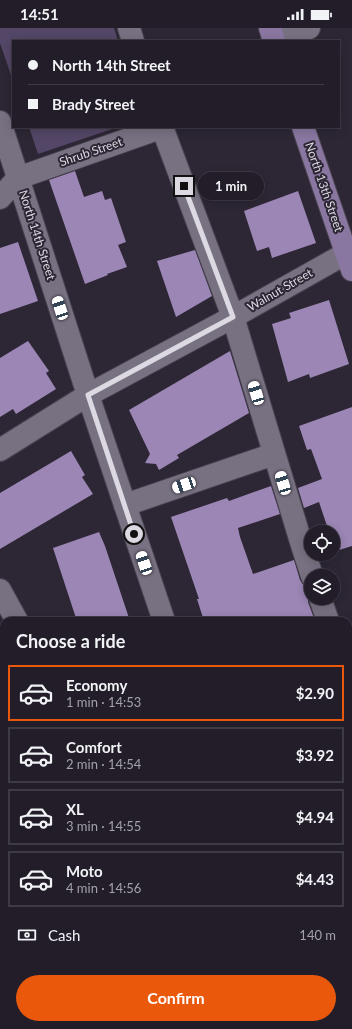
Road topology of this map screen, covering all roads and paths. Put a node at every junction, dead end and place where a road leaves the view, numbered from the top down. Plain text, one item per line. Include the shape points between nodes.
1 (129, 28) edge
2 (309, 28) edge
3 (272, 36) edge
4 (133, 40) edge
5 (0, 122) edge
6 (159, 128) edge
7 (162, 128) edge
8 (303, 128) edge
9 (18, 178) junction
10 (0, 198) edge
11 (350, 257) edge
12 (233, 317) junction
13 (88, 395) junction
14 (0, 450) edge
15 (274, 454) junction
16 (125, 505) junction
17 (310, 569) edge
18 (0, 590) edge
19 (322, 605) edge
20 (15, 617) edge
21 (163, 617) edge
22 (327, 617) edge

1 - 4 street
2 - 3 street
5 - 9 street, North 14th Street
6 - 9 street, Shrub Street
7 - 12 street
8 - 11 main road, North 13th Street
9 - 10 street
9 - 13 street, North 14th Street
11 - 12 street, Walnut Street
12 - 13 street, Walnut Street
12 - 15 street
13 - 14 street, Walnut Street
13 - 16 street, North 14th Street
15 - 16 street
15 - 17 street
16 - 21 street, North 14th Street
18 - 20 street
19 - 22 street

